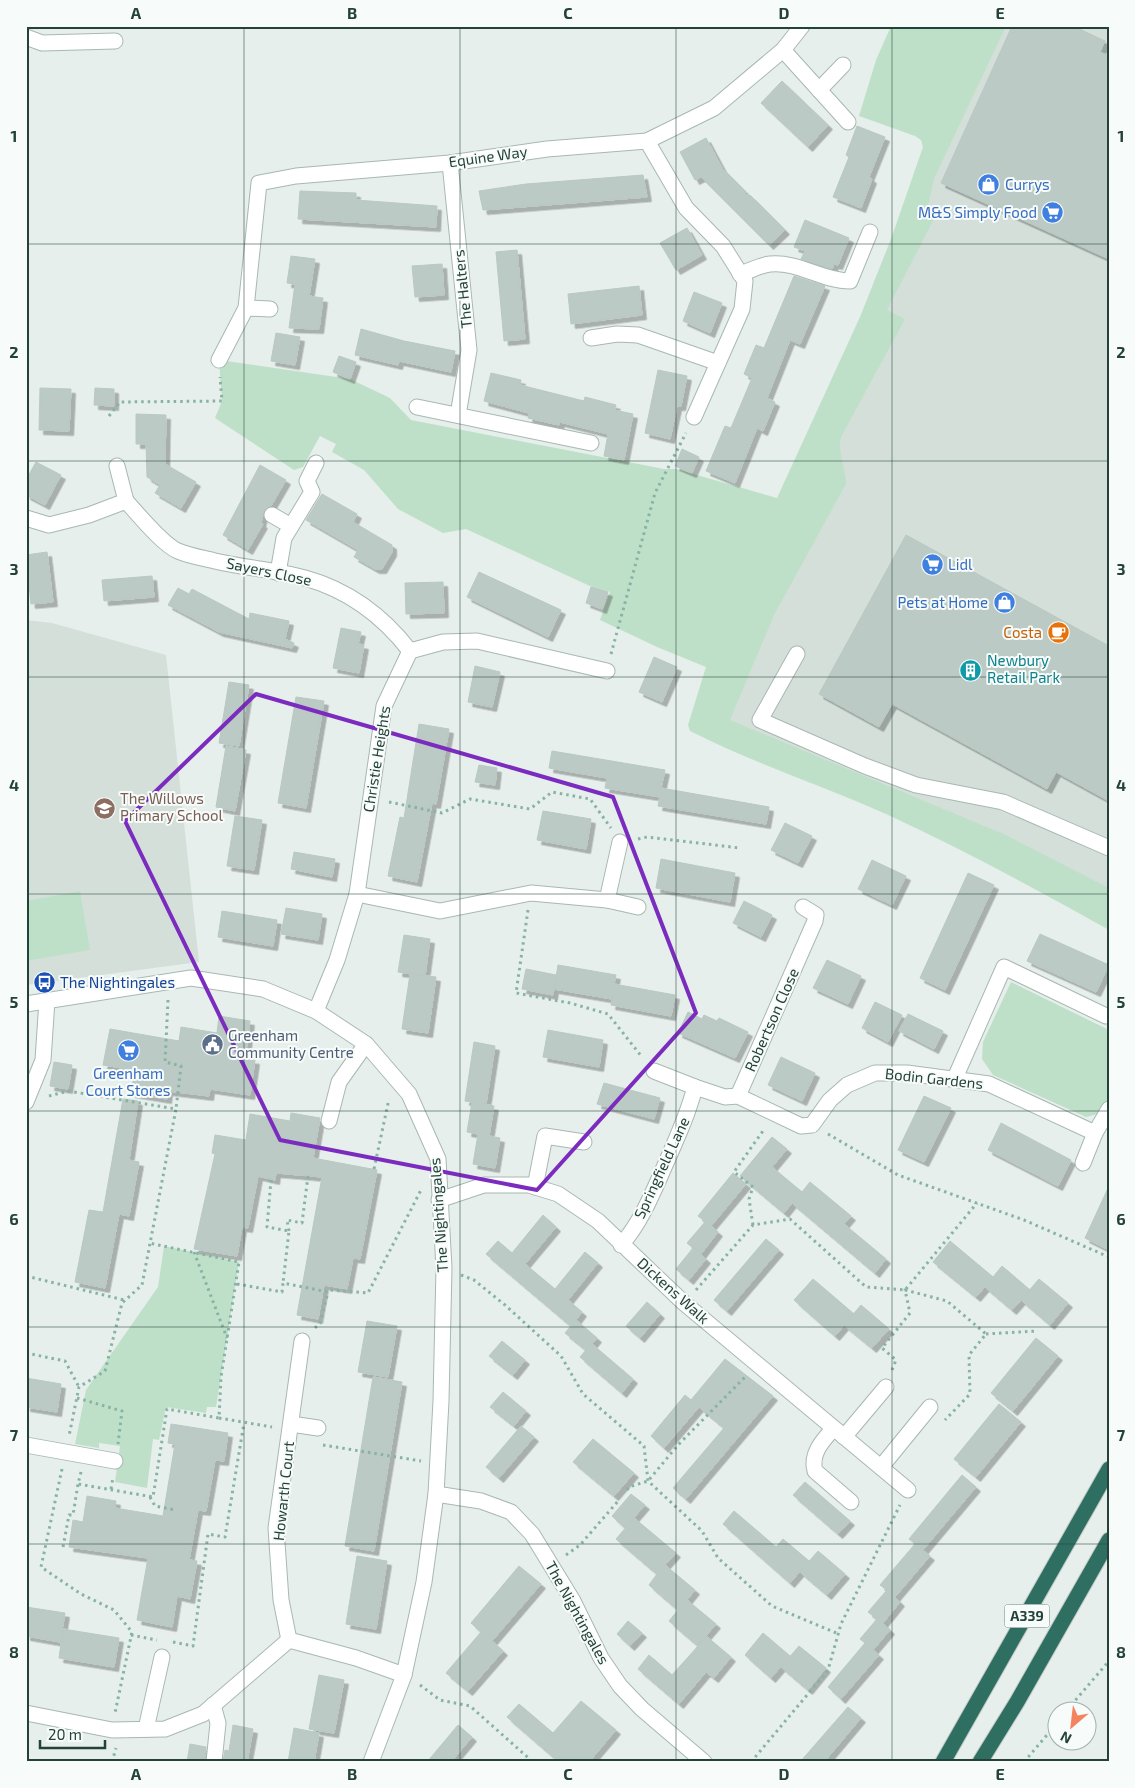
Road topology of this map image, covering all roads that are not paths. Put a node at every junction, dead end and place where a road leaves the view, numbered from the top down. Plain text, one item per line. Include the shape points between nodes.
1 (802, 26) edge
2 (26, 37) edge
3 (116, 41) dead end
4 (783, 50) junction
5 (843, 65) dead end
6 (819, 90) junction
7 (848, 122) dead end
8 (648, 141) junction
9 (450, 162) junction
10 (870, 232) dead end
11 (740, 274) junction
12 (246, 308) junction
13 (270, 308) dead end
14 (591, 338) dead end
15 (219, 360) road end
16 (718, 363) junction
17 (417, 407) dead end
18 (458, 415) junction
19 (694, 417) road end
20 (591, 443) dead end
21 (316, 463) dead end
22 (117, 466) dead end
23 (126, 501) junction
24 (272, 514) dead end
25 (26, 518) edge
26 (291, 526) junction
27 (278, 573) junction
28 (410, 651) junction
29 (797, 654) dead end
30 (607, 671) road end
31 (620, 842) road end
32 (1109, 848) edge
33 (357, 894) junction
34 (607, 900) junction
35 (638, 907) dead end
36 (803, 907) dead end
37 (47, 1000) junction
38 (26, 1004) edge
39 (316, 1011) junction
40 (1106, 1016) dead end
41 (366, 1044) junction
42 (654, 1072) road end
43 (955, 1078) junction
44 (695, 1087) junction
45 (738, 1096) junction
46 (26, 1102) edge
47 (1109, 1109) edge
48 (329, 1121) dead end
49 (1095, 1133) junction
50 (584, 1142) dead end
51 (1083, 1163) dead end
52 (535, 1188) junction
53 (439, 1200) junction
54 (621, 1245) junction
55 (302, 1341) road end
56 (886, 1386) road end
57 (930, 1407) road end
58 (318, 1428) dead end
59 (290, 1432) junction
60 (838, 1433) junction
61 (26, 1445) edge
62 (115, 1461) road end
63 (881, 1468) junction
64 (1109, 1469) edge
65 (908, 1490) road end
66 (436, 1494) junction
67 (851, 1502) dead end
68 (1109, 1540) edge
69 (289, 1640) junction
70 (162, 1657) dead end
71 (404, 1675) junction
72 (213, 1705) junction
73 (26, 1713) edge
74 (146, 1729) junction
75 (214, 1762) edge
76 (371, 1762) edge
77 (704, 1762) edge
78 (943, 1762) edge
79 (980, 1762) edge

1 - 4 street, Equine Way
2 - 3 street via 42,43
4 - 6 street
4 - 8 street, Equine Way via 714,108
5 - 6 street
6 - 7 street
8 - 9 street, Equine Way via 547,149
8 - 11 street via 686,208 723,246
9 - 12 street, Equine Way via 296,176 259,183
9 - 18 street, The Halters via 469,350
10 - 11 street via 850,281 831,279 782,264 768,264
11 - 16 street via 745,280 742,309
12 - 13 street
12 - 15 street, Equine Way
14 - 16 street via 629,334 671,345
16 - 19 street
17 - 18 street
18 - 20 street
21 - 26 street via 301,478 312,492
22 - 23 street, Sayers Close
23 - 25 street via 49,525
23 - 27 street, Sayers Close via 177,551 238,567
24 - 26 street
26 - 27 street via 284,538
27 - 28 street, Sayers Close via 338,590 368,608 395,632
28 - 30 street via 442,642 477,641
28 - 33 street, Christie Heights via 384,706
29 - 32 street via 760,720 899,779 1003,802
31 - 34 street
33 - 34 street via 440,911 531,893
33 - 39 street, Christie Heights via 337,960
34 - 35 street
36 - 45 street, Robertson Close via 816,915
37 - 38 street, The Nightingales
37 - 39 street, The Nightingales via 191,978 263,989
37 - 46 street via 43,1060
39 - 41 street, The Nightingales
40 - 43 street via 1004,967
41 - 48 street via 339,1082
41 - 53 street, The Nightingales via 409,1094 438,1159
42 - 44 street
43 - 45 street, Bodin Gardens via 875,1073 847,1084 830,1100 812,1125 802,1126
43 - 49 street, Bodin Gardens via 989,1084
44 - 45 street via 725,1097
44 - 54 street, Springfield Lane via 689,1110 647,1206
47 - 49 street
49 - 51 street
50 - 52 street via 545,1136
52 - 53 street, Dickens Walk via 529,1185 484,1185
52 - 54 street, Dickens Walk via 558,1194 598,1221
53 - 66 street, The Nightingales via 444,1268
54 - 60 street, Dickens Walk via 684,1303
55 - 59 street, Howarth Court
56 - 60 street
57 - 63 street
58 - 59 street
59 - 69 street, Howarth Court via 276,1528 281,1600
60 - 63 street, Dickens Walk
60 - 67 street via 820,1444 813,1464 815,1471
61 - 62 street
63 - 65 street, Dickens Walk
64 - 78 highway, A339
66 - 71 street, The Nightingales via 424,1582
66 - 77 street, The Nightingales via 481,1501 511,1512 532,1534 620,1686
68 - 79 highway, A339
69 - 71 street
69 - 72 street
70 - 74 street
71 - 76 street, The Nightingales
72 - 74 street via 203,1714 165,1728
72 - 75 street via 218,1723
73 - 74 street via 112,1730

